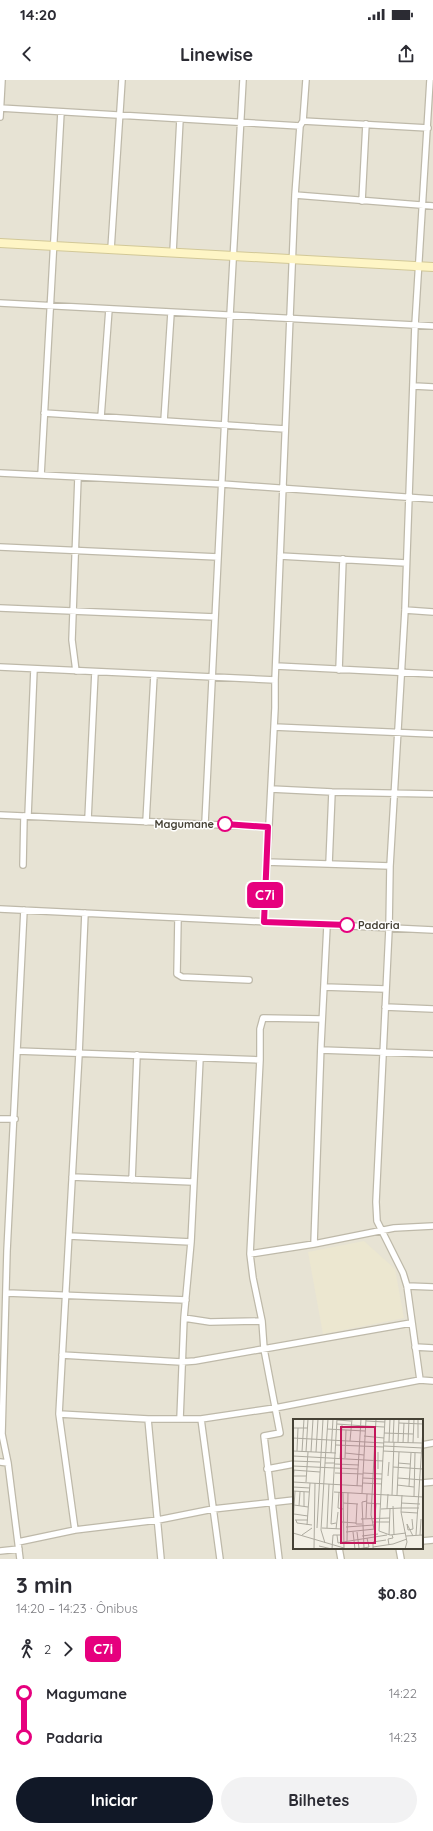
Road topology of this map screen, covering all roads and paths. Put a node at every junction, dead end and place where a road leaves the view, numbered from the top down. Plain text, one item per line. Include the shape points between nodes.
1 (2, 80) edge
2 (122, 80) edge
3 (243, 80) edge
4 (306, 80) edge
5 (430, 80) edge
6 (0, 108) edge
7 (61, 112) junction
8 (120, 116) junction
9 (0, 117) edge
10 (180, 119) junction
11 (303, 121) junction
12 (240, 122) junction
13 (366, 124) junction
14 (300, 126) junction
15 (428, 128) junction
16 (295, 195) junction
17 (362, 201) junction
18 (423, 205) junction
19 (433, 206) edge
20 (0, 243) edge
21 (53, 245) junction
22 (111, 249) junction
23 (173, 252) junction
24 (233, 256) junction
25 (292, 259) junction
26 (419, 266) junction
27 (433, 267) edge
28 (0, 303) edge
29 (50, 304) junction
30 (109, 309) junction
31 (171, 313) junction
32 (230, 315) junction
33 (290, 318) junction
34 (415, 325) junction
35 (433, 326) edge
36 (414, 386) junction
37 (433, 387) edge
38 (44, 413) junction
39 (101, 417) junction
40 (164, 421) junction
41 (224, 424) junction
42 (285, 429) junction
43 (0, 473) edge
44 (41, 475) junction
45 (78, 477) junction
46 (222, 484) junction
47 (283, 489) junction
48 (409, 497) junction
49 (433, 499) edge
50 (0, 547) edge
51 (77, 551) junction
52 (280, 556) junction
53 (218, 557) junction
54 (343, 559) junction
55 (406, 563) junction
56 (0, 608) edge
57 (405, 610) junction
58 (74, 611) junction
59 (433, 612) edge
60 (215, 617) junction
61 (276, 666) junction
62 (0, 667) edge
63 (34, 669) junction
64 (339, 670) junction
65 (76, 671) junction
66 (95, 672) junction
67 (401, 672) junction
68 (433, 674) edge
69 (154, 675) junction
70 (213, 677) junction
71 (274, 680) junction
72 (274, 727) junction
73 (398, 733) junction
74 (433, 734) edge
75 (270, 789) junction
76 (332, 792) junction
77 (395, 794) junction
78 (433, 794) edge
79 (0, 815) edge
80 (26, 816) junction
81 (88, 819) junction
82 (146, 822) junction
83 (205, 823) junction
84 (268, 827) junction
85 (266, 862) junction
86 (329, 864) junction
87 (23, 865) dead end
88 (390, 866) junction
89 (0, 909) edge
90 (24, 910) junction
91 (85, 912) junction
92 (178, 918) junction
93 (264, 922) junction
94 (327, 926) junction
95 (389, 929) junction
96 (433, 930) edge
97 (249, 980) dead end
98 (324, 987) junction
99 (385, 989) junction
100 (385, 1007) junction
101 (433, 1008) edge
102 (322, 1019) junction
103 (321, 1050) junction
104 (17, 1051) junction
105 (383, 1053) junction
106 (79, 1054) junction
107 (433, 1054) edge
108 (137, 1055) junction
109 (200, 1058) junction
110 (260, 1060) junction
111 (0, 1119) edge
112 (15, 1119) junction
113 (72, 1177) junction
114 (132, 1180) junction
115 (193, 1182) junction
116 (433, 1226) edge
117 (382, 1231) junction
118 (69, 1236) junction
119 (191, 1242) junction
120 (314, 1244) junction
121 (0, 1250) edge
122 (8, 1251) junction
123 (250, 1254) junction
124 (407, 1286) junction
125 (433, 1287) edge
126 (7, 1293) junction
127 (66, 1296) junction
128 (186, 1300) junction
129 (184, 1318) junction
130 (262, 1321) junction
131 (411, 1323) junction
132 (415, 1347) junction
133 (264, 1348) junction
134 (433, 1348) edge
135 (62, 1355) junction
136 (181, 1362) junction
137 (2, 1376) edge
138 (420, 1380) junction
139 (433, 1381) edge
140 (275, 1408) junction
141 (59, 1414) junction
142 (148, 1419) junction
143 (180, 1419) junction
144 (201, 1419) junction
145 (433, 1443) edge
146 (423, 1445) edge
147 (0, 1462) edge
148 (8, 1463) junction
149 (293, 1464) edge
150 (267, 1469) junction
151 (433, 1482) edge
152 (423, 1484) edge
153 (293, 1500) edge
154 (271, 1503) junction
155 (213, 1510) junction
156 (158, 1520) junction
157 (75, 1530) junction
158 (433, 1540) edge
159 (423, 1541) edge
160 (18, 1542) junction
161 (19, 1549) junction
162 (339, 1549) edge
163 (400, 1549) edge
164 (0, 1551) edge
165 (20, 1559) edge
166 (161, 1559) edge
167 (220, 1559) edge
168 (279, 1559) edge
169 (341, 1559) edge
170 (401, 1559) edge

1 - 6 street
2 - 8 street
3 - 12 street
4 - 11 street
5 - 15 street
6 - 7 street
6 - 9 street
7 - 8 street
7 - 21 street
8 - 10 street
8 - 22 street
10 - 12 street
10 - 23 street
11 - 13 street
11 - 14 street
12 - 14 street
12 - 24 street
13 - 15 street
13 - 17 street
14 - 16 street
15 - 18 street
16 - 17 street
16 - 25 street
17 - 18 street
18 - 19 street
18 - 26 street
20 - 21 street
21 - 22 street
21 - 29 street
22 - 23 street
23 - 24 street
24 - 25 street
24 - 32 street
25 - 26 street
25 - 33 street
26 - 27 street
26 - 34 street
28 - 29 street
29 - 30 street
29 - 38 street
30 - 31 street
30 - 39 street
31 - 32 street
31 - 40 street
32 - 33 street
32 - 41 street
33 - 34 street
33 - 42 street
34 - 35 street
34 - 36 street
36 - 37 street
36 - 48 street
38 - 39 street
38 - 44 street
39 - 40 street
40 - 41 street
41 - 42 street
41 - 46 street
42 - 47 street
43 - 44 street
44 - 45 street
45 - 46 street
45 - 51 street
46 - 47 street
46 - 53 street
47 - 48 street
47 - 52 street
48 - 49 street
48 - 55 street
50 - 51 street
51 - 53 street
51 - 58 street
52 - 54 street
52 - 61 street
53 - 60 street
54 - 55 street
54 - 64 street
55 - 57 street
56 - 58 street
57 - 59 street
57 - 67 street
58 - 60 street
58 - 65 street via 72,640
60 - 70 street
61 - 64 street
61 - 71 street
62 - 63 street
63 - 65 street
63 - 80 street
64 - 67 street
65 - 66 street
66 - 69 street
66 - 81 street
67 - 68 street
67 - 73 street
69 - 70 street
69 - 82 street
70 - 71 street
70 - 83 street
71 - 72 street
72 - 73 street
72 - 75 street
73 - 74 street
73 - 77 street
75 - 76 street
75 - 84 street
76 - 77 street
76 - 86 street
77 - 78 street
77 - 88 street
79 - 80 street
80 - 81 street
80 - 87 street
81 - 82 street
82 - 83 street
83 - 84 street
84 - 85 street
85 - 86 street
85 - 93 street
86 - 88 street
88 - 95 street
89 - 90 street
90 - 91 street
90 - 104 street
91 - 92 street
91 - 106 street
92 - 93 street
92 - 97 street via 177,974 182,977
93 - 94 street
94 - 95 street via 350,925
94 - 98 street
95 - 96 street
95 - 99 street
98 - 99 street
98 - 102 street
99 - 100 street
100 - 101 street
100 - 105 street
102 - 103 street
102 - 110 street via 263,1018 260,1029
103 - 105 street
103 - 120 street
104 - 106 street
104 - 112 street
105 - 107 street
105 - 117 street via 376,1202 377,1221
106 - 108 street
106 - 113 street
108 - 109 street
108 - 114 street
109 - 110 street
109 - 115 street
110 - 123 street
111 - 112 street
112 - 122 street
113 - 114 street
113 - 118 street
114 - 115 street
115 - 119 street
116 - 117 street via 407,1226
117 - 120 street
117 - 124 street
118 - 119 street
118 - 127 street
119 - 128 street
120 - 123 street
121 - 122 street
122 - 126 street
123 - 130 street
124 - 125 street
124 - 131 street
126 - 127 street
126 - 137 street
127 - 128 street
127 - 135 street
128 - 129 street
129 - 130 street via 210,1322
129 - 136 street
130 - 133 street
131 - 132 street
131 - 133 street
132 - 134 street
132 - 138 street
133 - 136 street
133 - 140 street
135 - 136 street
135 - 141 street
136 - 143 street
137 - 148 street via 2,1434
138 - 139 street
138 - 140 street
140 - 144 street
140 - 150 street via 280,1433 264,1436
141 - 142 street
141 - 157 street
142 - 143 street
142 - 156 street
143 - 144 street
144 - 155 street
145 - 146 street
147 - 148 street
148 - 160 street
149 - 150 street
150 - 154 street
151 - 152 street
153 - 154 street
154 - 155 street
154 - 168 street
155 - 156 street
155 - 167 street
156 - 157 street
156 - 166 street
157 - 160 street
158 - 159 street
160 - 161 street
161 - 164 street
161 - 165 street
162 - 169 street
163 - 170 street

